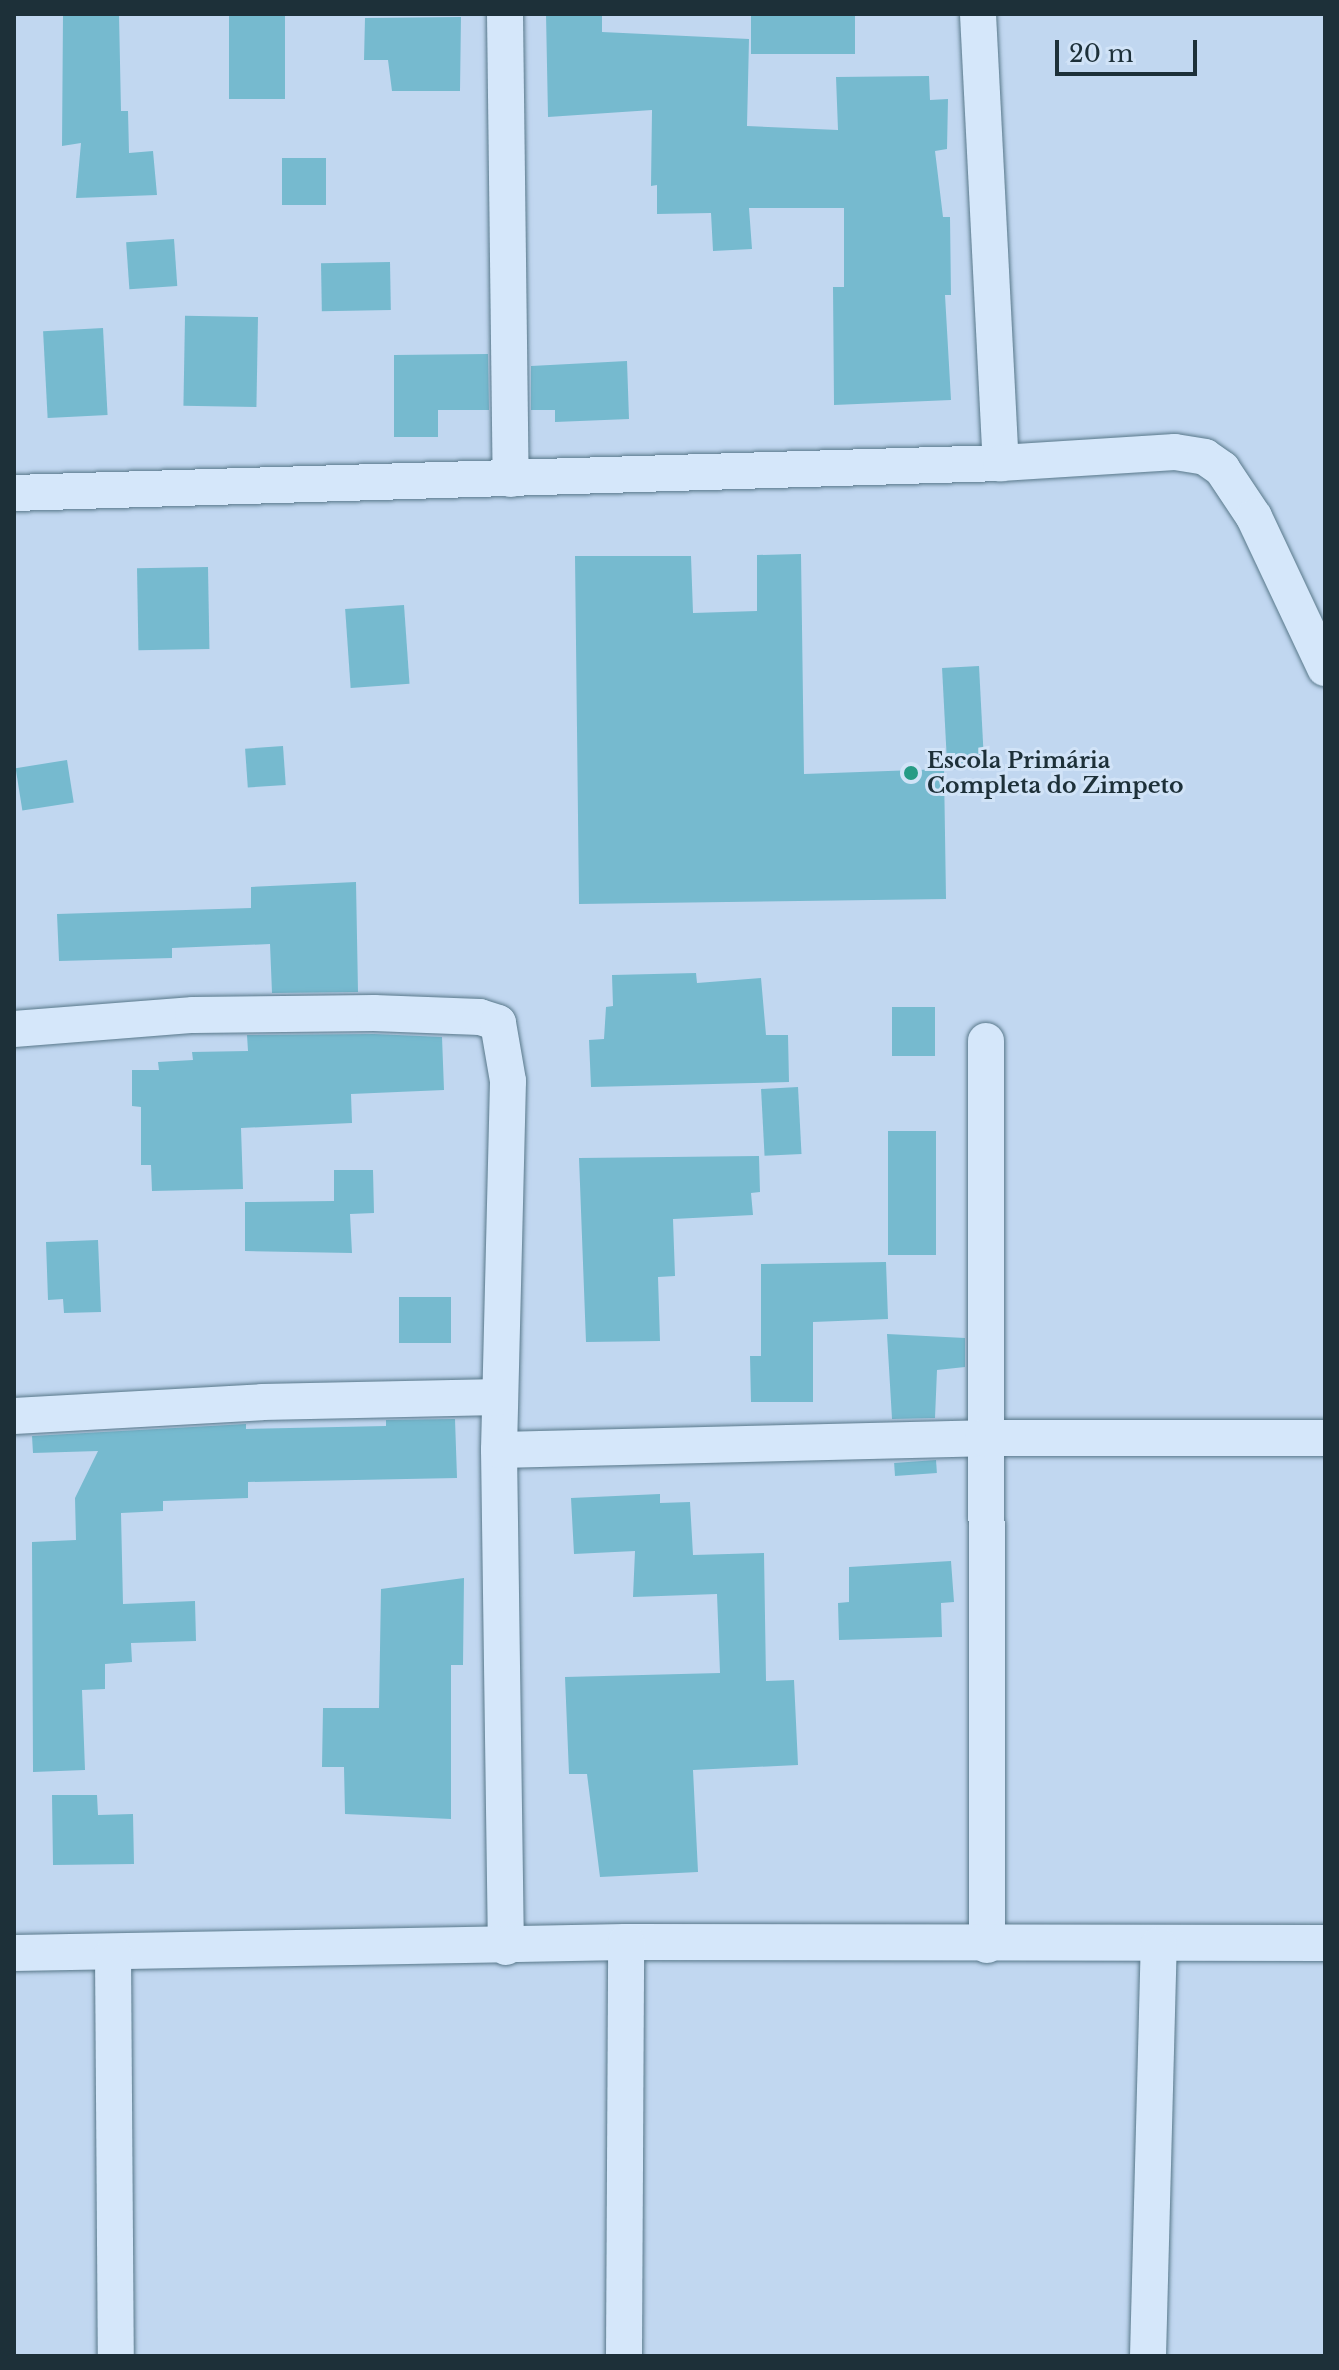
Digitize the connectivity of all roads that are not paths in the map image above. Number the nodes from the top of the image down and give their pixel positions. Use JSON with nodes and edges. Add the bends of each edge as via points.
{"nodes":[{"id":1,"x":505,"y":14,"type":"edge"},
{"id":2,"x":978,"y":14,"type":"edge"},
{"id":3,"x":1001,"y":463,"type":"junction"},
{"id":4,"x":511,"y":479,"type":"junction"},
{"id":5,"x":14,"y":493,"type":"edge"},
{"id":6,"x":1325,"y":668,"type":"edge"},
{"id":7,"x":14,"y":1029,"type":"edge"},
{"id":8,"x":986,"y":1041,"type":"dead end"},
{"id":9,"x":500,"y":1397,"type":"junction"},
{"id":10,"x":14,"y":1416,"type":"edge"},
{"id":11,"x":983,"y":1438,"type":"junction"},
{"id":12,"x":1325,"y":1438,"type":"edge"},
{"id":13,"x":499,"y":1450,"type":"junction"},
{"id":14,"x":626,"y":1942,"type":"junction"},
{"id":15,"x":1325,"y":1943,"type":"edge"},
{"id":16,"x":987,"y":1945,"type":"junction"},
{"id":17,"x":1159,"y":1945,"type":"junction"},
{"id":18,"x":506,"y":1947,"type":"junction"},
{"id":19,"x":14,"y":1953,"type":"edge"},
{"id":20,"x":113,"y":1954,"type":"junction"},
{"id":21,"x":116,"y":2356,"type":"edge"},
{"id":22,"x":624,"y":2356,"type":"edge"},
{"id":23,"x":1148,"y":2356,"type":"edge"}],
"edges":[{"from":1,"to":4,"type":"street"},
{"from":2,"to":3,"type":"street"},
{"from":3,"to":4,"type":"street"},
{"from":3,"to":6,"type":"street","via":[[1175,452],[1205,457],[1222,469],[1254,517]]},
{"from":4,"to":5,"type":"street"},
{"from":7,"to":9,"type":"street","via":[[193,1015],[374,1013],[480,1017],[498,1023],[508,1081]]},
{"from":8,"to":11,"type":"street"},
{"from":9,"to":10,"type":"street","via":[[262,1402]]},
{"from":9,"to":13,"type":"street"},
{"from":11,"to":12,"type":"street"},
{"from":11,"to":13,"type":"street"},
{"from":11,"to":16,"type":"street"},
{"from":13,"to":18,"type":"street"},
{"from":14,"to":16,"type":"street"},
{"from":14,"to":18,"type":"street"},
{"from":14,"to":22,"type":"street"},
{"from":15,"to":17,"type":"street"},
{"from":16,"to":17,"type":"street"},
{"from":17,"to":23,"type":"street"},
{"from":18,"to":20,"type":"street"},
{"from":19,"to":20,"type":"street"},
{"from":20,"to":21,"type":"street"}]}
